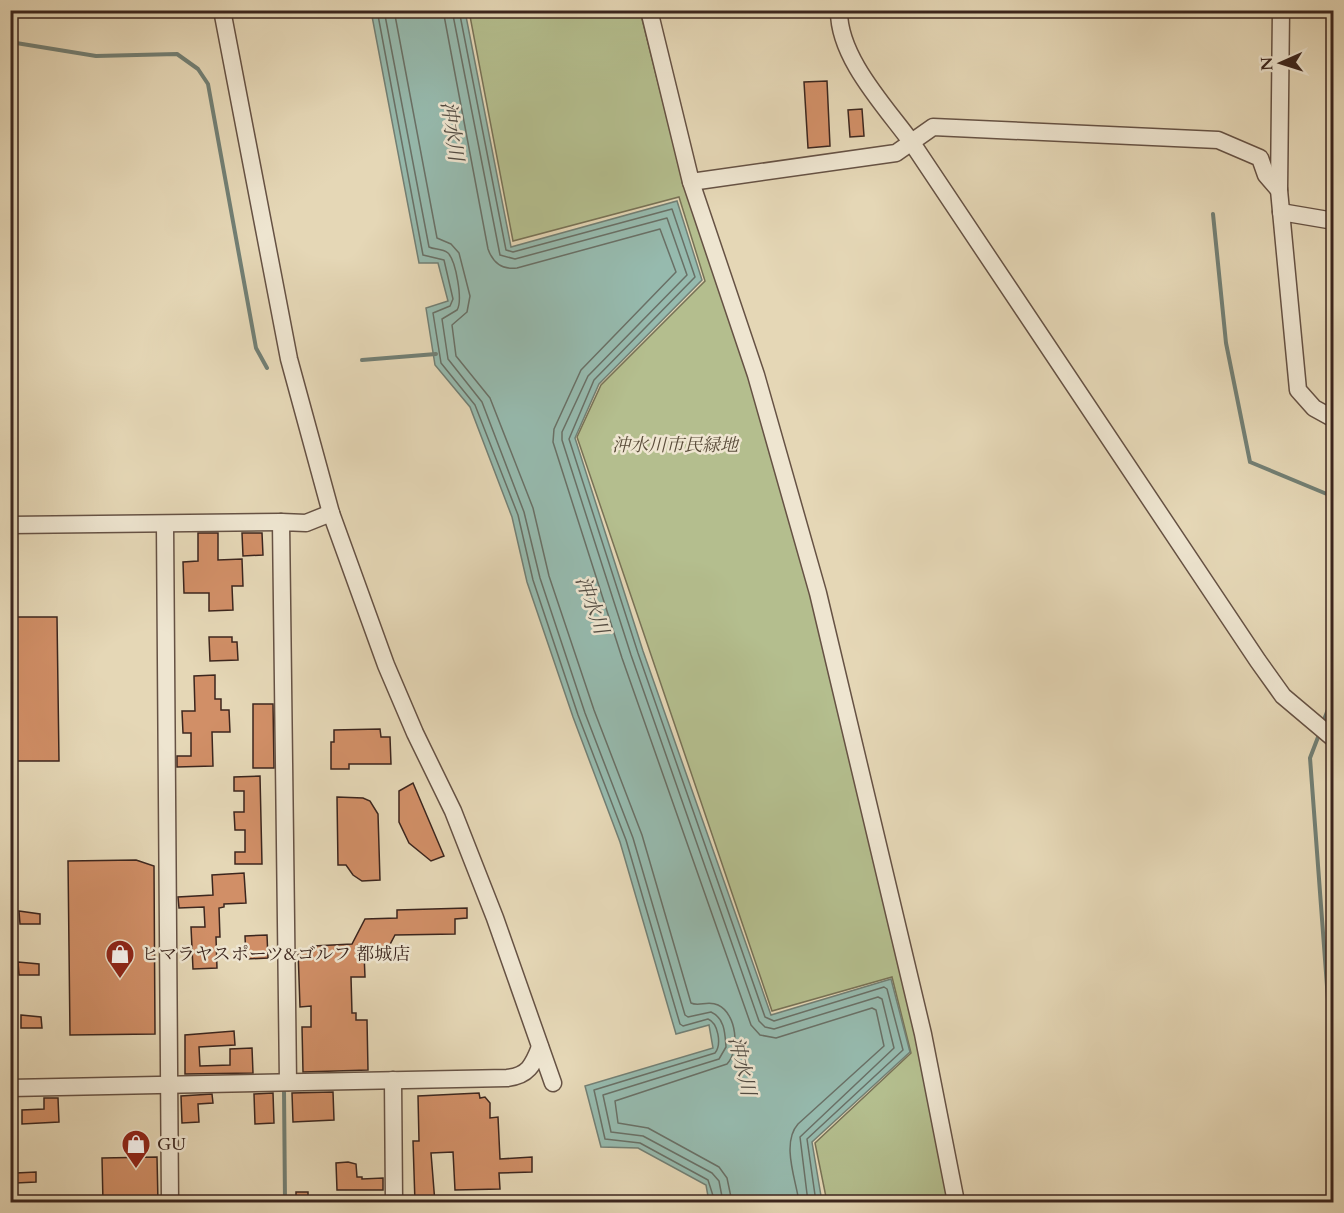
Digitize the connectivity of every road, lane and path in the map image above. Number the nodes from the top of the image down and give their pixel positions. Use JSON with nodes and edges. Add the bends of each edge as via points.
{"nodes":[{"id":1,"x":222,"y":10,"type":"edge"},
{"id":2,"x":649,"y":10,"type":"edge"},
{"id":3,"x":839,"y":10,"type":"edge"},
{"id":4,"x":1281,"y":10,"type":"edge"},
{"id":5,"x":912,"y":143,"type":"junction"},
{"id":6,"x":691,"y":182,"type":"junction"},
{"id":7,"x":1280,"y":190,"type":"junction"},
{"id":8,"x":1281,"y":212,"type":"junction"},
{"id":9,"x":1334,"y":220,"type":"edge"},
{"id":10,"x":1334,"y":419,"type":"edge"},
{"id":11,"x":331,"y":513,"type":"junction"},
{"id":12,"x":281,"y":522,"type":"junction"},
{"id":13,"x":165,"y":524,"type":"junction"},
{"id":14,"x":10,"y":525,"type":"edge"},
{"id":15,"x":1330,"y":737,"type":"edge"},
{"id":16,"x":540,"y":1047,"type":"junction"},
{"id":17,"x":393,"y":1080,"type":"junction"},
{"id":18,"x":288,"y":1082,"type":"junction"},
{"id":19,"x":553,"y":1083,"type":"dead end"},
{"id":20,"x":170,"y":1086,"type":"junction"},
{"id":21,"x":10,"y":1088,"type":"edge"},
{"id":22,"x":170,"y":1203,"type":"edge"},
{"id":23,"x":394,"y":1203,"type":"edge"},
{"id":24,"x":956,"y":1203,"type":"edge"}],
"edges":[{"from":1,"to":11,"type":"street","via":[[289,359]]},
{"from":2,"to":6,"type":"street"},
{"from":3,"to":5,"type":"street","via":[[844,46]]},
{"from":4,"to":7,"type":"street"},
{"from":5,"to":6,"type":"street","via":[[896,153]]},
{"from":5,"to":7,"type":"street","via":[[933,127],[1218,140],[1260,158],[1266,175]]},
{"from":5,"to":15,"type":"street","via":[[1258,661],[1283,696]]},
{"from":6,"to":24,"type":"street","via":[[756,375],[818,593],[923,1034]]},
{"from":7,"to":8,"type":"street"},
{"from":8,"to":9,"type":"street"},
{"from":8,"to":10,"type":"street","via":[[1298,390],[1314,408]]},
{"from":11,"to":12,"type":"street","via":[[306,523]]},
{"from":11,"to":16,"type":"street","via":[[386,665],[453,811],[495,918]]},
{"from":12,"to":13,"type":"street"},
{"from":12,"to":18,"type":"street"},
{"from":13,"to":14,"type":"street"},
{"from":13,"to":20,"type":"street"},
{"from":16,"to":17,"type":"street","via":[[533,1065],[520,1077]]},
{"from":16,"to":19,"type":"street"},
{"from":17,"to":18,"type":"street"},
{"from":17,"to":23,"type":"street"},
{"from":18,"to":20,"type":"street"},
{"from":20,"to":21,"type":"street"},
{"from":20,"to":22,"type":"street"}]}
